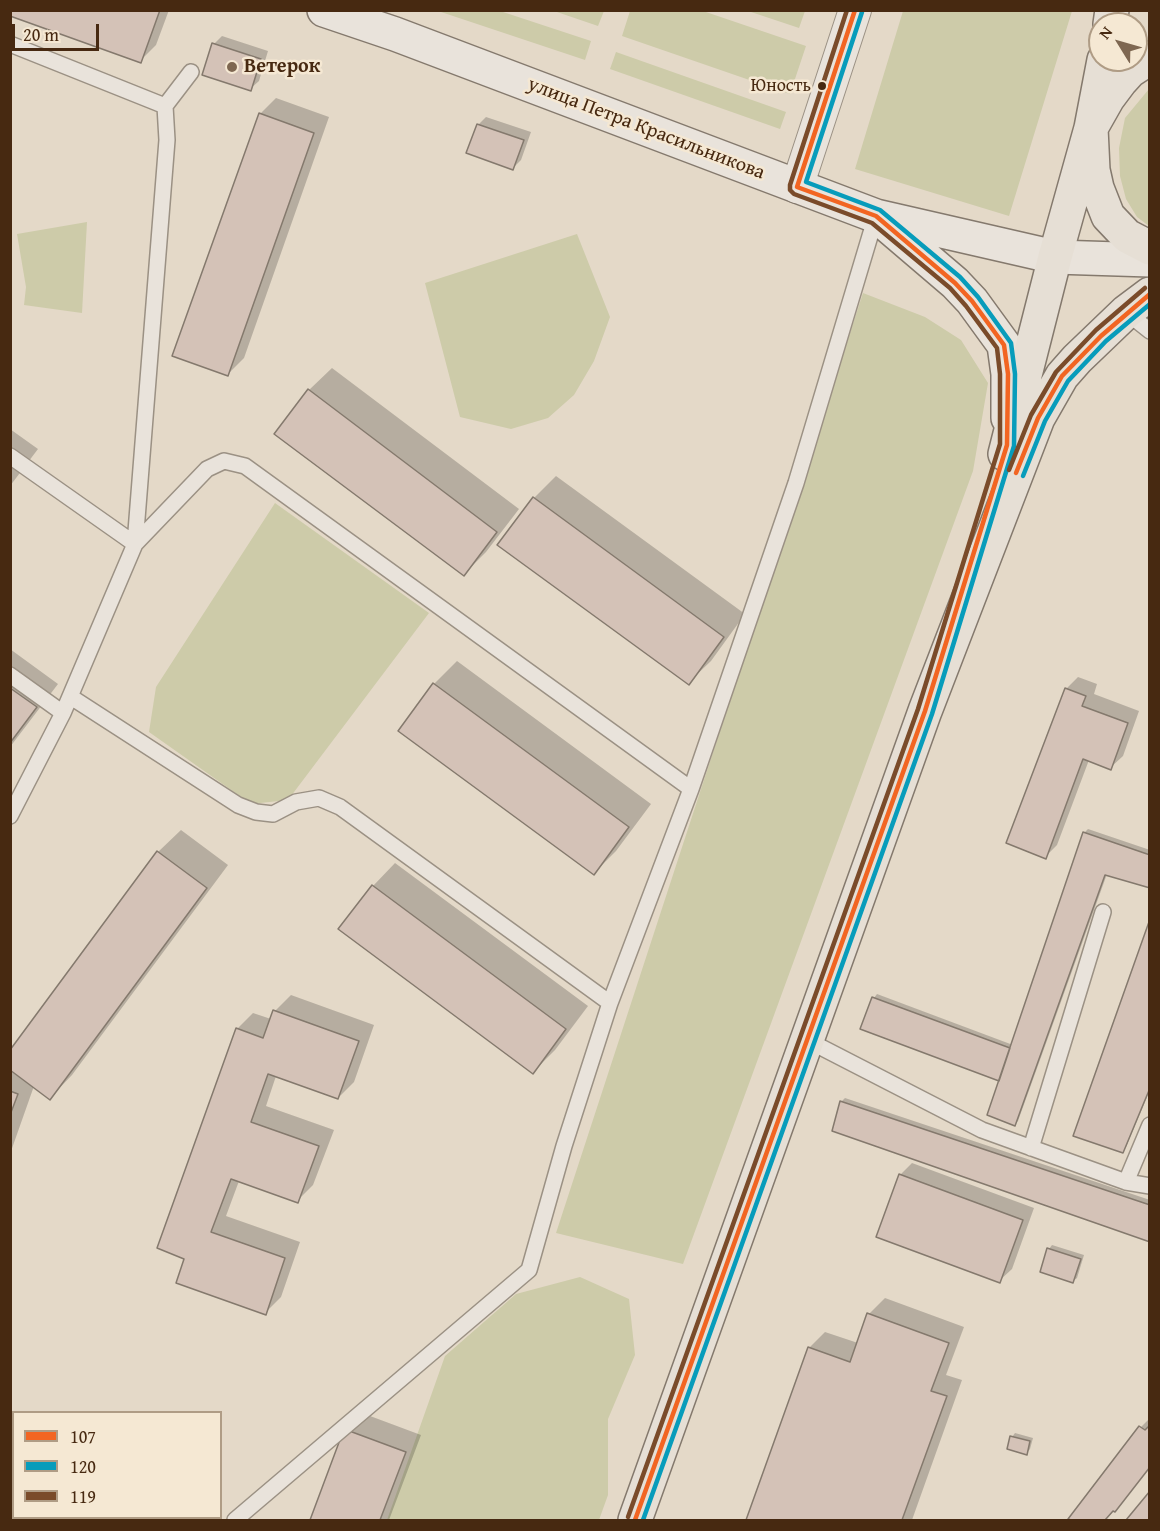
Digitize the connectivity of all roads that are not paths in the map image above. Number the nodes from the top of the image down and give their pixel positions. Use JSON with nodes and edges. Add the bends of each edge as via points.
{"nodes":[{"id":1,"x":324,"y":10,"type":"edge"},
{"id":2,"x":855,"y":10,"type":"edge"},
{"id":3,"x":10,"y":44,"type":"edge"},
{"id":4,"x":1149,"y":58,"type":"edge"},
{"id":5,"x":191,"y":72,"type":"dead end"},
{"id":6,"x":1102,"y":72,"type":"edge"},
{"id":7,"x":165,"y":106,"type":"junction"},
{"id":8,"x":1091,"y":128,"type":"junction"},
{"id":9,"x":797,"y":187,"type":"junction"},
{"id":10,"x":876,"y":216,"type":"junction"},
{"id":11,"x":1149,"y":248,"type":"edge"},
{"id":12,"x":1055,"y":257,"type":"junction"},
{"id":13,"x":1149,"y":260,"type":"edge"},
{"id":14,"x":1142,"y":313,"type":"edge"},
{"id":15,"x":1007,"y":445,"type":"junction"},
{"id":16,"x":10,"y":456,"type":"edge"},
{"id":17,"x":135,"y":544,"type":"junction"},
{"id":18,"x":10,"y":675,"type":"edge"},
{"id":19,"x":70,"y":697,"type":"junction"},
{"id":20,"x":925,"y":711,"type":"junction"},
{"id":21,"x":63,"y":713,"type":"junction"},
{"id":22,"x":691,"y":789,"type":"junction"},
{"id":23,"x":10,"y":816,"type":"edge"},
{"id":24,"x":1103,"y":912,"type":"dead end"},
{"id":25,"x":610,"y":1003,"type":"junction"},
{"id":26,"x":807,"y":1040,"type":"junction"},
{"id":27,"x":1149,"y":1125,"type":"edge"},
{"id":28,"x":1031,"y":1148,"type":"junction"},
{"id":29,"x":1126,"y":1182,"type":"junction"},
{"id":30,"x":1149,"y":1186,"type":"edge"},
{"id":31,"x":235,"y":1521,"type":"edge"},
{"id":32,"x":635,"y":1521,"type":"edge"}],
"edges":[{"from":1,"to":9,"type":"street","name":"улица Петра Красильникова"},
{"from":2,"to":9,"type":"street"},
{"from":3,"to":7,"type":"lane"},
{"from":4,"to":8,"type":"main road","via":[[1120,82]]},
{"from":5,"to":7,"type":"lane"},
{"from":6,"to":8,"type":"main road"},
{"from":7,"to":17,"type":"lane","via":[[167,140]]},
{"from":8,"to":11,"type":"main road","via":[[1093,170],[1108,216],[1127,236]]},
{"from":8,"to":12,"type":"main road"},
{"from":9,"to":10,"type":"street","name":"улица Петра Красильникова"},
{"from":10,"to":12,"type":"street","name":"улица Петра Красильникова"},
{"from":10,"to":15,"type":"street","via":[[955,283],[1004,345],[1008,374]]},
{"from":10,"to":22,"type":"lane","via":[[796,483]]},
{"from":12,"to":13,"type":"street","name":"улица Петра Красильникова"},
{"from":12,"to":15,"type":"main road"},
{"from":14,"to":20,"type":"main road","via":[[1077,360],[1062,376],[1038,418]]},
{"from":15,"to":20,"type":"main road"},
{"from":16,"to":17,"type":"lane"},
{"from":17,"to":19,"type":"lane"},
{"from":17,"to":22,"type":"lane","via":[[207,469],[224,461],[245,466]]},
{"from":18,"to":21,"type":"lane"},
{"from":19,"to":21,"type":"lane"},
{"from":19,"to":25,"type":"lane","via":[[238,805],[273,814],[296,802],[319,798],[340,807]]},
{"from":20,"to":26,"type":"main road"},
{"from":21,"to":23,"type":"lane"},
{"from":22,"to":25,"type":"lane"},
{"from":24,"to":28,"type":"lane"},
{"from":25,"to":31,"type":"lane","via":[[529,1270]]},
{"from":26,"to":28,"type":"lane","via":[[982,1130]]},
{"from":26,"to":32,"type":"main road"},
{"from":27,"to":29,"type":"lane"},
{"from":28,"to":29,"type":"lane"},
{"from":29,"to":30,"type":"lane"}]}
